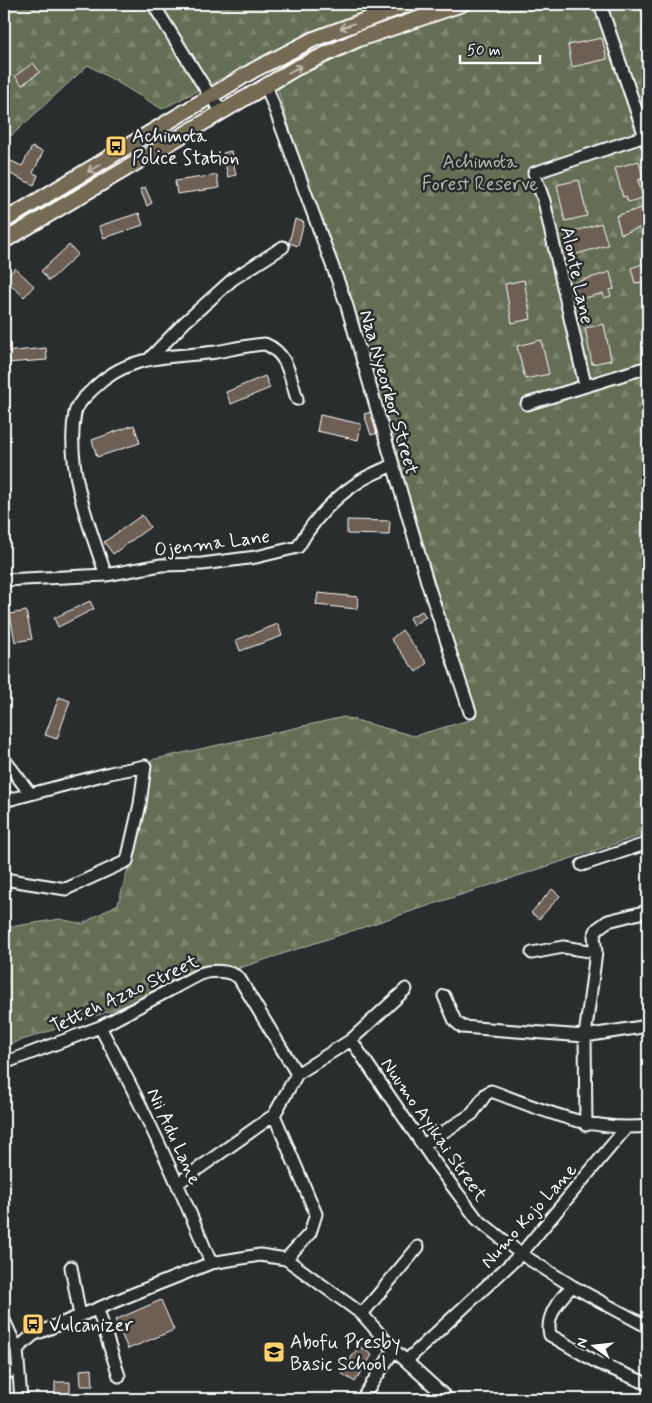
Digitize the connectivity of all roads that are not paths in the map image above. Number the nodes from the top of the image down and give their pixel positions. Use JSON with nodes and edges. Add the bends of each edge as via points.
{"nodes":[{"id":1,"x":153,"y":4,"type":"edge"},
{"id":2,"x":409,"y":4,"type":"edge"},
{"id":3,"x":462,"y":4,"type":"edge"},
{"id":4,"x":600,"y":4,"type":"edge"},
{"id":5,"x":266,"y":85,"type":"junction"},
{"id":6,"x":210,"y":96,"type":"junction"},
{"id":7,"x":223,"y":112,"type":"junction"},
{"id":8,"x":647,"y":141,"type":"edge"},
{"id":9,"x":4,"y":221,"type":"edge"},
{"id":10,"x":21,"y":231,"type":"junction"},
{"id":11,"x":4,"y":241,"type":"edge"},
{"id":12,"x":283,"y":247,"type":"dead end"},
{"id":13,"x":4,"y":250,"type":"edge"},
{"id":14,"x":151,"y":357,"type":"junction"},
{"id":15,"x":648,"y":367,"type":"edge"},
{"id":16,"x":585,"y":385,"type":"junction"},
{"id":17,"x":297,"y":399,"type":"dead end"},
{"id":18,"x":527,"y":404,"type":"dead end"},
{"id":19,"x":392,"y":465,"type":"junction"},
{"id":20,"x":106,"y":576,"type":"junction"},
{"id":21,"x":4,"y":580,"type":"edge"},
{"id":22,"x":470,"y":712,"type":"dead end"},
{"id":23,"x":4,"y":759,"type":"edge"},
{"id":24,"x":29,"y":792,"type":"junction"},
{"id":25,"x":4,"y":801,"type":"edge"},
{"id":26,"x":648,"y":843,"type":"edge"},
{"id":27,"x":582,"y":865,"type":"dead end"},
{"id":28,"x":4,"y":879,"type":"edge"},
{"id":29,"x":648,"y":911,"type":"edge"},
{"id":30,"x":596,"y":952,"type":"junction"},
{"id":31,"x":532,"y":953,"type":"dead end"},
{"id":32,"x":406,"y":989,"type":"dead end"},
{"id":33,"x":444,"y":996,"type":"dead end"},
{"id":34,"x":648,"y":1026,"type":"edge"},
{"id":35,"x":100,"y":1027,"type":"junction"},
{"id":36,"x":585,"y":1036,"type":"junction"},
{"id":37,"x":352,"y":1040,"type":"junction"},
{"id":38,"x":4,"y":1064,"type":"edge"},
{"id":39,"x":297,"y":1074,"type":"junction"},
{"id":40,"x":274,"y":1114,"type":"junction"},
{"id":41,"x":586,"y":1124,"type":"junction"},
{"id":42,"x":648,"y":1126,"type":"edge"},
{"id":43,"x":626,"y":1128,"type":"junction"},
{"id":44,"x":422,"y":1145,"type":"junction"},
{"id":45,"x":178,"y":1183,"type":"junction"},
{"id":46,"x":418,"y":1247,"type":"dead end"},
{"id":47,"x":522,"y":1254,"type":"junction"},
{"id":48,"x":286,"y":1259,"type":"junction"},
{"id":49,"x":211,"y":1263,"type":"junction"},
{"id":50,"x":71,"y":1267,"type":"dead end"},
{"id":51,"x":572,"y":1286,"type":"junction"},
{"id":52,"x":98,"y":1310,"type":"junction"},
{"id":53,"x":362,"y":1314,"type":"junction"},
{"id":54,"x":80,"y":1316,"type":"junction"},
{"id":55,"x":4,"y":1320,"type":"edge"},
{"id":56,"x":648,"y":1327,"type":"edge"},
{"id":57,"x":17,"y":1349,"type":"junction"},
{"id":58,"x":394,"y":1350,"type":"junction"},
{"id":59,"x":406,"y":1361,"type":"junction"},
{"id":60,"x":119,"y":1376,"type":"dead end"},
{"id":61,"x":648,"y":1384,"type":"edge"},
{"id":62,"x":21,"y":1399,"type":"edge"},
{"id":63,"x":362,"y":1399,"type":"edge"},
{"id":64,"x":448,"y":1399,"type":"edge"}],
"edges":[{"from":1,"to":6,"type":"street"},
{"from":2,"to":6,"type":"main road","one_way":true,"via":[[314,39]]},
{"from":5,"to":3,"type":"main road","one_way":true,"via":[[359,39]]},
{"from":4,"to":8,"type":"street"},
{"from":5,"to":7,"type":"main road"},
{"from":5,"to":19,"type":"street","name":"Naa Nyeorkor Street","via":[[346,303]]},
{"from":6,"to":7,"type":"street"},
{"from":6,"to":9,"type":"main road","one_way":true},
{"from":7,"to":10,"type":"main road"},
{"from":8,"to":16,"type":"street","name":"Alonte Lane","via":[[534,173],[544,201]]},
{"from":10,"to":11,"type":"main road"},
{"from":10,"to":13,"type":"main road"},
{"from":12,"to":14,"type":"street","via":[[233,279]]},
{"from":14,"to":17,"type":"street","via":[[182,356],[265,344],[283,356]]},
{"from":14,"to":20,"type":"street","via":[[120,367],[89,393],[75,412],[77,480]]},
{"from":15,"to":16,"type":"street"},
{"from":16,"to":18,"type":"street"},
{"from":19,"to":20,"type":"street","name":"Ojenma Lane","via":[[357,483],[325,511],[298,547],[256,557],[161,565]]},
{"from":19,"to":22,"type":"street","name":"Naa Nyeorkor Street"},
{"from":20,"to":21,"type":"street","name":"Ojenma Lane"},
{"from":23,"to":24,"type":"street"},
{"from":24,"to":25,"type":"street"},
{"from":24,"to":28,"type":"street","via":[[145,766],[127,862],[66,889]]},
{"from":26,"to":27,"type":"street"},
{"from":29,"to":30,"type":"street","via":[[602,925],[594,936]]},
{"from":30,"to":31,"type":"street","via":[[563,947]]},
{"from":30,"to":36,"type":"street"},
{"from":32,"to":37,"type":"street"},
{"from":33,"to":36,"type":"street","via":[[455,1021],[462,1027]]},
{"from":34,"to":36,"type":"street"},
{"from":35,"to":38,"type":"street","name":"Tetteh Azao Street"},
{"from":35,"to":39,"type":"street","name":"Tetteh Azao Street","via":[[200,974],[233,974],[239,978]]},
{"from":35,"to":45,"type":"street","name":"Nii Adu Lane","via":[[141,1102]]},
{"from":36,"to":41,"type":"street"},
{"from":37,"to":39,"type":"street"},
{"from":37,"to":44,"type":"street","name":"Nuumo Ayikai Street"},
{"from":39,"to":40,"type":"street"},
{"from":40,"to":45,"type":"street"},
{"from":40,"to":48,"type":"street","via":[[316,1214],[310,1233]]},
{"from":41,"to":43,"type":"street"},
{"from":41,"to":44,"type":"street","via":[[492,1091],[486,1094],[472,1114]]},
{"from":42,"to":43,"type":"street"},
{"from":43,"to":47,"type":"street","name":"Numo Kojo Lane"},
{"from":44,"to":47,"type":"street","name":"Nuumo Ayikai Street","via":[[477,1219]]},
{"from":45,"to":49,"type":"street","name":"Nii Adu Lane"},
{"from":46,"to":53,"type":"street"},
{"from":47,"to":51,"type":"street","name":"Nuumo Ayikai Street"},
{"from":47,"to":59,"type":"street","name":"Numo Kojo Lane"},
{"from":48,"to":49,"type":"street","via":[[260,1255]]},
{"from":48,"to":53,"type":"street"},
{"from":49,"to":52,"type":"street"},
{"from":50,"to":54,"type":"street"},
{"from":51,"to":56,"type":"street","name":"Nuumo Ayikai Street"},
{"from":51,"to":61,"type":"street","via":[[558,1301],[548,1329],[550,1335],[598,1363]]},
{"from":52,"to":54,"type":"street"},
{"from":52,"to":60,"type":"street"},
{"from":53,"to":58,"type":"street"},
{"from":54,"to":57,"type":"street","via":[[33,1335]]},
{"from":55,"to":57,"type":"street"},
{"from":57,"to":62,"type":"street"},
{"from":58,"to":59,"type":"street"},
{"from":58,"to":63,"type":"street"},
{"from":59,"to":64,"type":"street"}]}
